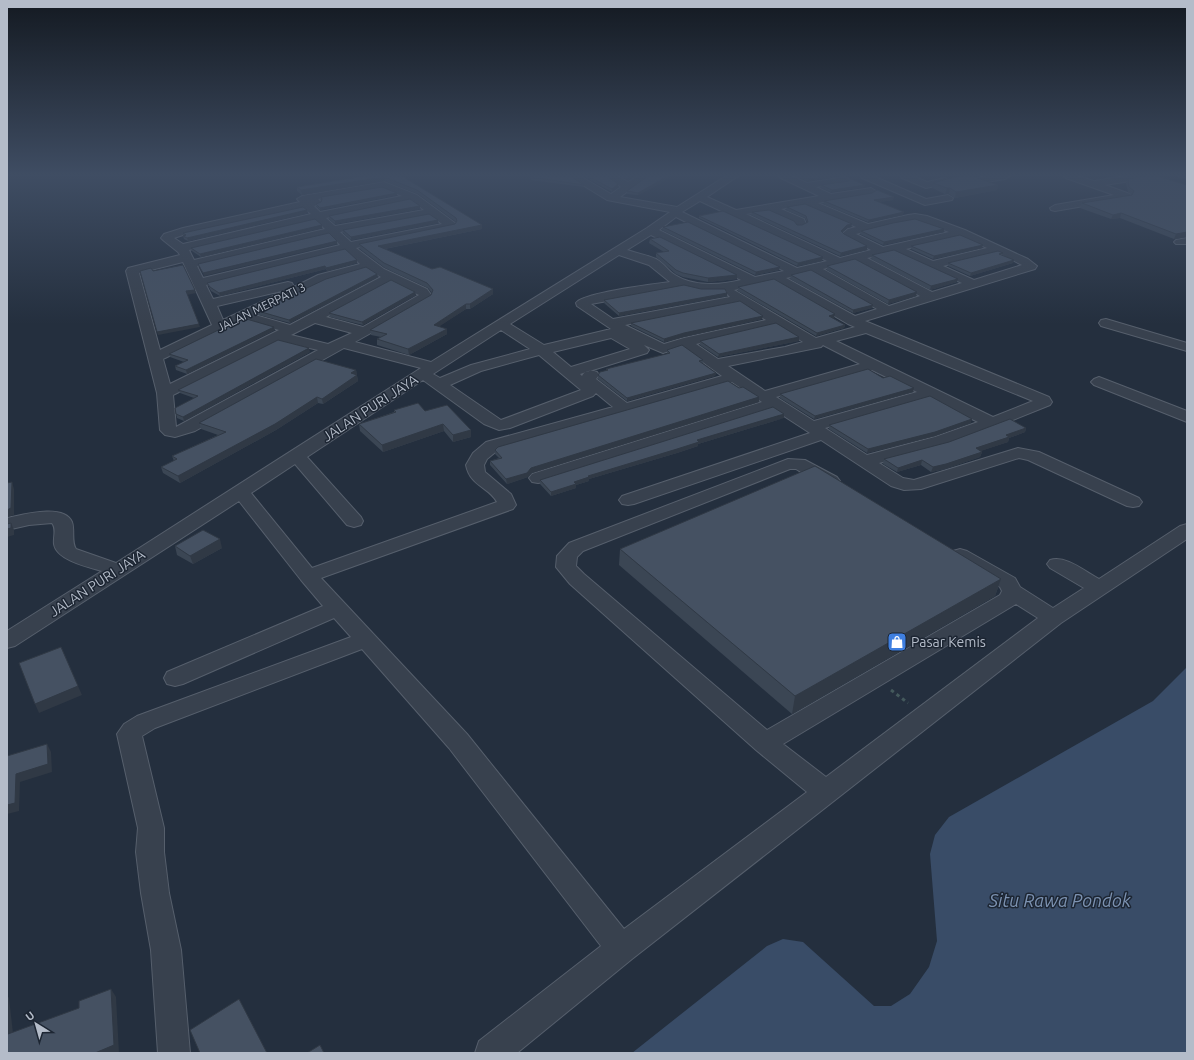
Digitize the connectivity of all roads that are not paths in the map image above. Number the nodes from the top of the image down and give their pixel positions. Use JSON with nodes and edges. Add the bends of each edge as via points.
{"nodes":[{"id":1,"x":208,"y":225,"type":"edge"},
{"id":2,"x":287,"y":225,"type":"edge"},
{"id":3,"x":328,"y":225,"type":"edge"},
{"id":4,"x":357,"y":225,"type":"edge"},
{"id":5,"x":450,"y":225,"type":"edge"},
{"id":6,"x":656,"y":225,"type":"edge"},
{"id":7,"x":704,"y":225,"type":"edge"},
{"id":8,"x":761,"y":225,"type":"edge"},
{"id":9,"x":793,"y":225,"type":"edge"},
{"id":10,"x":862,"y":225,"type":"edge"},
{"id":11,"x":879,"y":225,"type":"edge"},
{"id":12,"x":944,"y":225,"type":"edge"},
{"id":13,"x":868,"y":228,"type":"junction"},
{"id":14,"x":333,"y":230,"type":"junction"},
{"id":15,"x":651,"y":230,"type":"junction"},
{"id":16,"x":773,"y":231,"type":"junction"},
{"id":17,"x":961,"y":232,"type":"junction"},
{"id":18,"x":349,"y":246,"type":"junction"},
{"id":19,"x":895,"y":248,"type":"junction"},
{"id":20,"x":996,"y":248,"type":"junction"},
{"id":21,"x":881,"y":251,"type":"junction"},
{"id":22,"x":617,"y":252,"type":"junction"},
{"id":23,"x":186,"y":256,"type":"junction"},
{"id":24,"x":856,"y":257,"type":"junction"},
{"id":25,"x":839,"y":262,"type":"junction"},
{"id":26,"x":369,"y":265,"type":"junction"},
{"id":27,"x":932,"y":265,"type":"junction"},
{"id":28,"x":813,"y":268,"type":"junction"},
{"id":29,"x":796,"y":272,"type":"junction"},
{"id":30,"x":391,"y":277,"type":"junction"},
{"id":31,"x":776,"y":277,"type":"junction"},
{"id":32,"x":322,"y":278,"type":"junction"},
{"id":33,"x":754,"y":282,"type":"junction"},
{"id":34,"x":199,"y":283,"type":"junction"},
{"id":35,"x":684,"y":283,"type":"junction"},
{"id":36,"x":973,"y":284,"type":"junction"},
{"id":37,"x":724,"y":288,"type":"junction"},
{"id":38,"x":931,"y":297,"type":"junction"},
{"id":39,"x":742,"y":299,"type":"junction"},
{"id":40,"x":209,"y":304,"type":"junction"},
{"id":41,"x":887,"y":310,"type":"junction"},
{"id":42,"x":243,"y":316,"type":"junction"},
{"id":43,"x":314,"y":318,"type":"junction"},
{"id":44,"x":778,"y":321,"type":"junction"},
{"id":45,"x":1106,"y":323,"type":"dead end"},
{"id":46,"x":611,"y":324,"type":"junction"},
{"id":47,"x":502,"y":325,"type":"junction"},
{"id":48,"x":860,"y":325,"type":"junction"},
{"id":49,"x":220,"y":326,"type":"junction"},
{"id":50,"x":291,"y":329,"type":"junction"},
{"id":51,"x":365,"y":332,"type":"junction"},
{"id":52,"x":278,"y":336,"type":"junction"},
{"id":53,"x":684,"y":342,"type":"junction"},
{"id":54,"x":821,"y":342,"type":"junction"},
{"id":55,"x":336,"y":346,"type":"junction"},
{"id":56,"x":1187,"y":347,"type":"edge"},
{"id":57,"x":664,"y":349,"type":"junction"},
{"id":58,"x":542,"y":350,"type":"junction"},
{"id":59,"x":156,"y":357,"type":"junction"},
{"id":60,"x":717,"y":364,"type":"junction"},
{"id":61,"x":873,"y":365,"type":"junction"},
{"id":62,"x":425,"y":368,"type":"junction"},
{"id":63,"x":570,"y":372,"type":"junction"},
{"id":64,"x":734,"y":377,"type":"junction"},
{"id":65,"x":1099,"y":382,"type":"dead end"},
{"id":66,"x":439,"y":385,"type":"junction"},
{"id":67,"x":165,"y":393,"type":"junction"},
{"id":68,"x":930,"y":393,"type":"junction"},
{"id":69,"x":769,"y":400,"type":"junction"},
{"id":70,"x":624,"y":408,"type":"junction"},
{"id":71,"x":1187,"y":417,"type":"edge"},
{"id":72,"x":992,"y":423,"type":"junction"},
{"id":73,"x":818,"y":431,"type":"junction"},
{"id":74,"x":296,"y":455,"type":"junction"},
{"id":75,"x":865,"y":461,"type":"junction"},
{"id":76,"x":538,"y":478,"type":"dead end"},
{"id":77,"x":849,"y":491,"type":"edge"},
{"id":78,"x":241,"y":492,"type":"junction"},
{"id":79,"x":628,"y":500,"type":"dead end"},
{"id":80,"x":1133,"y":502,"type":"dead end"},
{"id":81,"x":354,"y":521,"type":"dead end"},
{"id":82,"x":7,"y":524,"type":"edge"},
{"id":83,"x":1187,"y":530,"type":"edge"},
{"id":84,"x":945,"y":546,"type":"edge"},
{"id":85,"x":1057,"y":564,"type":"dead end"},
{"id":86,"x":117,"y":570,"type":"junction"},
{"id":87,"x":308,"y":576,"type":"junction"},
{"id":88,"x":1098,"y":587,"type":"junction"},
{"id":89,"x":1012,"y":591,"type":"junction"},
{"id":90,"x":337,"y":608,"type":"junction"},
{"id":91,"x":1053,"y":618,"type":"junction"},
{"id":92,"x":366,"y":640,"type":"junction"},
{"id":93,"x":7,"y":641,"type":"edge"},
{"id":94,"x":175,"y":678,"type":"dead end"},
{"id":95,"x":765,"y":743,"type":"junction"},
{"id":96,"x":826,"y":792,"type":"junction"},
{"id":97,"x":621,"y":949,"type":"junction"},
{"id":98,"x":174,"y":1053,"type":"edge"},
{"id":99,"x":491,"y":1053,"type":"edge"}],
"edges":[{"from":1,"to":23,"type":"street","via":[[168,236],[167,238]]},
{"from":2,"to":23,"type":"street"},
{"from":3,"to":14,"type":"street"},
{"from":4,"to":14,"type":"street"},
{"from":5,"to":18,"type":"street"},
{"from":6,"to":15,"type":"street","name":"JALAN PURI JAYA"},
{"from":7,"to":29,"type":"street"},
{"from":8,"to":16,"type":"street"},
{"from":9,"to":16,"type":"street"},
{"from":10,"to":13,"type":"street"},
{"from":11,"to":13,"type":"street"},
{"from":12,"to":17,"type":"street"},
{"from":13,"to":21,"type":"street","via":[[848,234]]},
{"from":14,"to":18,"type":"street"},
{"from":14,"to":23,"type":"street"},
{"from":15,"to":22,"type":"street","name":"JALAN PURI JAYA"},
{"from":15,"to":33,"type":"street"},
{"from":16,"to":25,"type":"street"},
{"from":17,"to":19,"type":"street"},
{"from":17,"to":20,"type":"street"},
{"from":18,"to":26,"type":"street"},
{"from":18,"to":34,"type":"street"},
{"from":19,"to":21,"type":"street"},
{"from":19,"to":27,"type":"street"},
{"from":20,"to":27,"type":"street"},
{"from":20,"to":36,"type":"street","via":[[1030,266]]},
{"from":21,"to":24,"type":"street"},
{"from":22,"to":35,"type":"street","via":[[653,262],[671,278]]},
{"from":22,"to":47,"type":"street","name":"JALAN PURI JAYA"},
{"from":23,"to":34,"type":"street"},
{"from":23,"to":59,"type":"street","via":[[132,271]]},
{"from":24,"to":25,"type":"street"},
{"from":24,"to":38,"type":"street"},
{"from":25,"to":28,"type":"street"},
{"from":26,"to":30,"type":"street"},
{"from":26,"to":32,"type":"street","name":"JALAN MERPATI 3"},
{"from":27,"to":36,"type":"street"},
{"from":28,"to":29,"type":"street"},
{"from":28,"to":41,"type":"street"},
{"from":29,"to":31,"type":"street"},
{"from":30,"to":43,"type":"street"},
{"from":30,"to":51,"type":"street","via":[[423,292],[426,296]]},
{"from":31,"to":33,"type":"street"},
{"from":31,"to":48,"type":"street"},
{"from":32,"to":40,"type":"street"},
{"from":32,"to":42,"type":"street","name":"JALAN MERPATI 3"},
{"from":33,"to":37,"type":"street"},
{"from":34,"to":40,"type":"street"},
{"from":35,"to":37,"type":"street"},
{"from":35,"to":46,"type":"street","via":[[582,302]]},
{"from":36,"to":38,"type":"street"},
{"from":37,"to":39,"type":"street"},
{"from":38,"to":41,"type":"street"},
{"from":39,"to":44,"type":"street"},
{"from":39,"to":46,"type":"street"},
{"from":40,"to":49,"type":"street"},
{"from":41,"to":48,"type":"street"},
{"from":42,"to":49,"type":"street","name":"JALAN MERPATI 3"},
{"from":42,"to":50,"type":"street"},
{"from":43,"to":50,"type":"street"},
{"from":43,"to":51,"type":"street"},
{"from":44,"to":53,"type":"street"},
{"from":44,"to":54,"type":"street"},
{"from":45,"to":56,"type":"street"},
{"from":46,"to":57,"type":"street"},
{"from":47,"to":58,"type":"street"},
{"from":47,"to":62,"type":"street","name":"JALAN PURI JAYA"},
{"from":48,"to":54,"type":"street"},
{"from":48,"to":72,"type":"street","via":[[1044,400]]},
{"from":49,"to":59,"type":"street","name":"JALAN MERPATI 3"},
{"from":50,"to":52,"type":"street"},
{"from":51,"to":55,"type":"street"},
{"from":52,"to":55,"type":"street"},
{"from":52,"to":67,"type":"street"},
{"from":53,"to":57,"type":"street"},
{"from":53,"to":60,"type":"street"},
{"from":54,"to":60,"type":"street"},
{"from":54,"to":61,"type":"street"},
{"from":55,"to":62,"type":"street","via":[[393,357]]},
{"from":55,"to":67,"type":"street","via":[[182,432],[174,433],[168,430]]},
{"from":57,"to":70,"type":"street","via":[[664,354],[589,376],[588,380]]},
{"from":58,"to":63,"type":"street"},
{"from":58,"to":63,"type":"street","via":[[613,333],[642,350]]},
{"from":58,"to":66,"type":"street","via":[[471,369]]},
{"from":59,"to":67,"type":"street"},
{"from":60,"to":64,"type":"street"},
{"from":61,"to":68,"type":"street"},
{"from":61,"to":69,"type":"street"},
{"from":62,"to":66,"type":"street"},
{"from":62,"to":74,"type":"street","name":"JALAN PURI JAYA"},
{"from":63,"to":66,"type":"street","via":[[589,388],[588,393],[504,425],[494,423]]},
{"from":64,"to":69,"type":"street"},
{"from":64,"to":70,"type":"street"},
{"from":65,"to":71,"type":"street"},
{"from":68,"to":72,"type":"street"},
{"from":68,"to":73,"type":"street"},
{"from":69,"to":73,"type":"street"},
{"from":69,"to":76,"type":"street"},
{"from":70,"to":87,"type":"street","via":[[513,439],[492,446],[482,453],[476,460],[476,470],[507,502],[502,508]]},
{"from":72,"to":75,"type":"street","via":[[941,441]]},
{"from":73,"to":75,"type":"street"},
{"from":73,"to":79,"type":"street"},
{"from":74,"to":78,"type":"street","name":"JALAN PURI JAYA"},
{"from":74,"to":81,"type":"street"},
{"from":75,"to":80,"type":"street","via":[[897,482],[915,485],[1018,453],[1032,456]]},
{"from":77,"to":95,"type":"street","via":[[799,464],[788,464],[591,540],[576,547],[567,556],[566,567],[577,579]]},
{"from":78,"to":86,"type":"street","name":"JALAN PURI JAYA"},
{"from":78,"to":87,"type":"street"},
{"from":82,"to":86,"type":"street","via":[[55,517],[62,521],[64,546],[69,554]]},
{"from":83,"to":88,"type":"street"},
{"from":84,"to":89,"type":"street","via":[[1008,583]]},
{"from":85,"to":88,"type":"street"},
{"from":86,"to":93,"type":"street","name":"JALAN PURI JAYA"},
{"from":87,"to":90,"type":"street"},
{"from":88,"to":91,"type":"street"},
{"from":89,"to":91,"type":"street"},
{"from":89,"to":95,"type":"street","via":[[1009,598]]},
{"from":90,"to":92,"type":"street"},
{"from":90,"to":94,"type":"street"},
{"from":91,"to":96,"type":"street"},
{"from":92,"to":97,"type":"street","via":[[458,741]]},
{"from":92,"to":98,"type":"street","via":[[146,722],[129,734],[151,828],[150,852],[166,950]]},
{"from":95,"to":96,"type":"street"},
{"from":96,"to":97,"type":"street"},
{"from":97,"to":99,"type":"street"}]}
